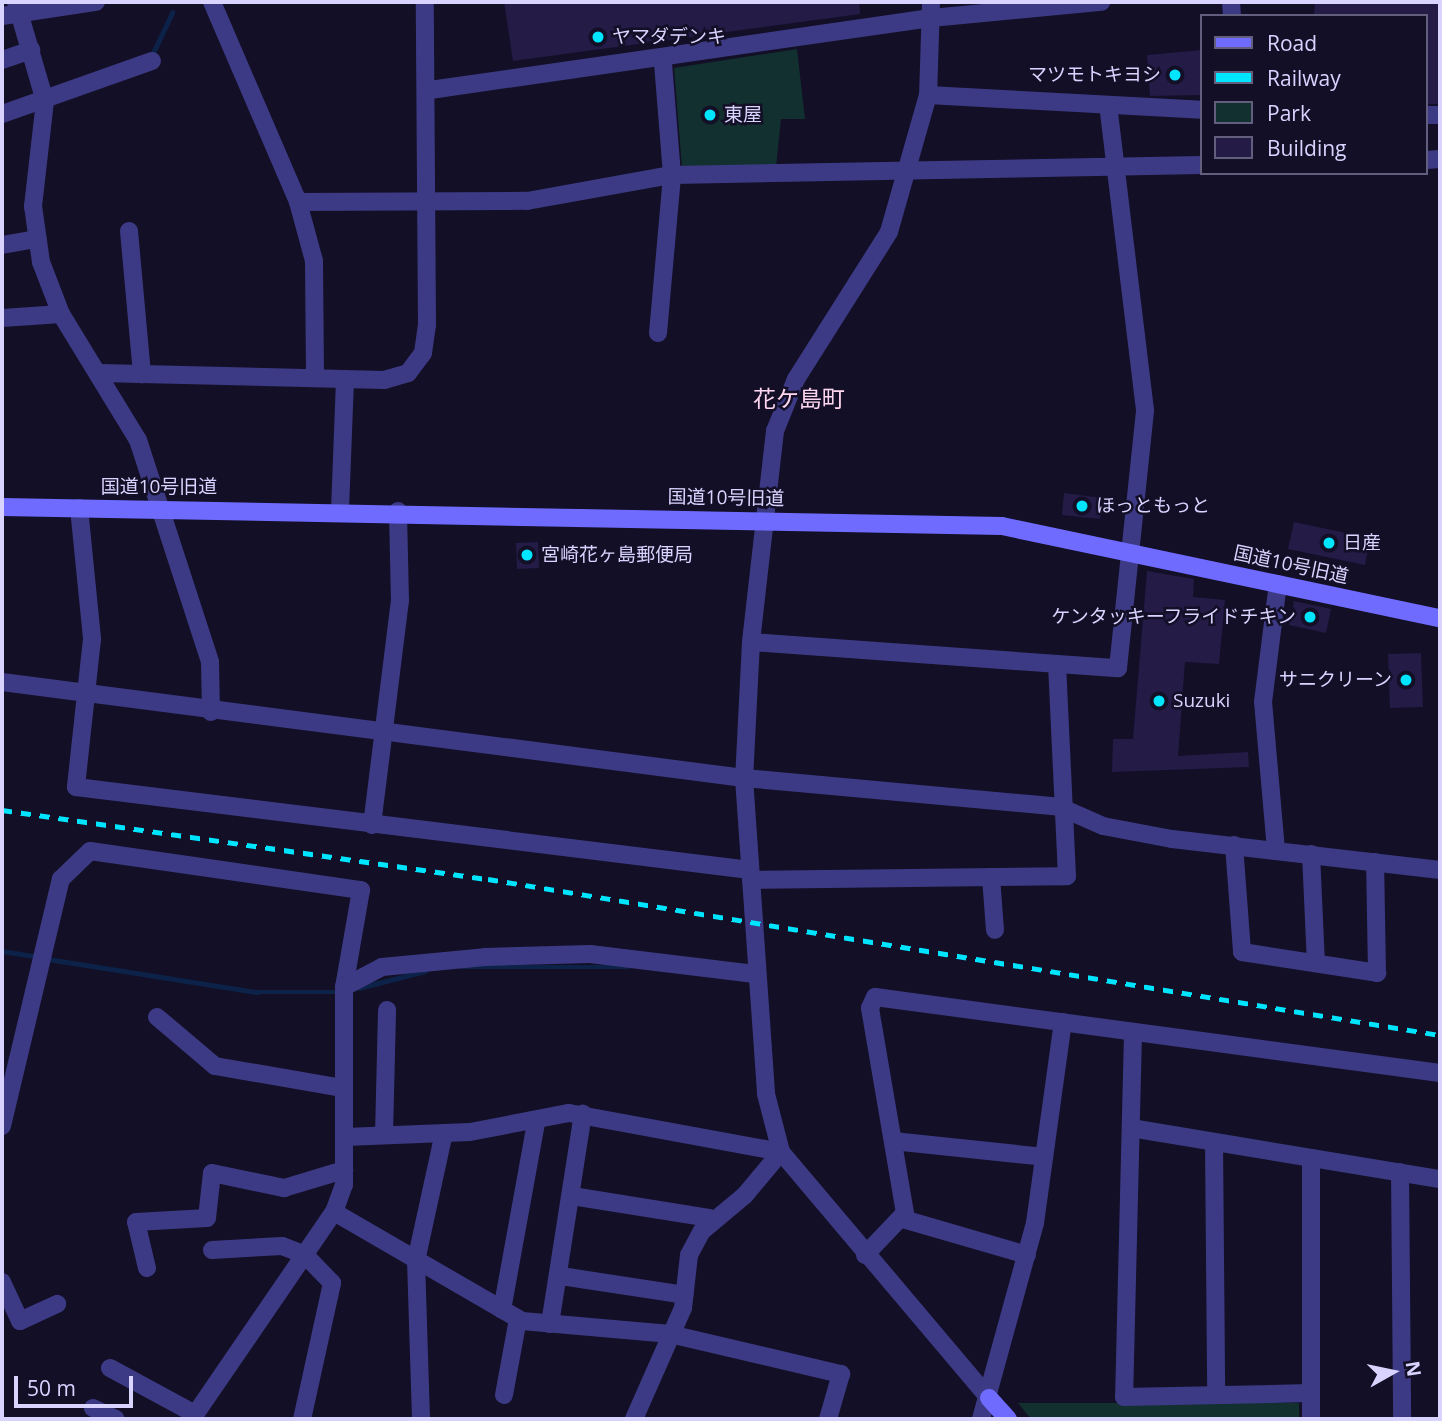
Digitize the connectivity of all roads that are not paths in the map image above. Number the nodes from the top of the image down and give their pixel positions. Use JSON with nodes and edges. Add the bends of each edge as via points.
{"nodes":[{"id":1,"x":96,"y":2,"type":"edge"},
{"id":2,"x":212,"y":2,"type":"edge"},
{"id":3,"x":425,"y":2,"type":"edge"},
{"id":4,"x":1101,"y":2,"type":"edge"},
{"id":5,"x":19,"y":7,"type":"edge"},
{"id":6,"x":931,"y":10,"type":"edge"},
{"id":7,"x":2,"y":16,"type":"edge"},
{"id":8,"x":31,"y":50,"type":"junction"},
{"id":9,"x":2,"y":60,"type":"edge"},
{"id":10,"x":152,"y":61,"type":"dead end"},
{"id":11,"x":663,"y":61,"type":"junction"},
{"id":12,"x":430,"y":90,"type":"junction"},
{"id":13,"x":43,"y":95,"type":"junction"},
{"id":14,"x":929,"y":95,"type":"junction"},
{"id":15,"x":1108,"y":105,"type":"junction"},
{"id":16,"x":1200,"y":110,"type":"edge"},
{"id":17,"x":2,"y":114,"type":"edge"},
{"id":18,"x":1200,"y":165,"type":"edge"},
{"id":19,"x":1117,"y":167,"type":"junction"},
{"id":20,"x":672,"y":174,"type":"junction"},
{"id":21,"x":903,"y":175,"type":"junction"},
{"id":22,"x":431,"y":201,"type":"junction"},
{"id":23,"x":298,"y":202,"type":"junction"},
{"id":24,"x":130,"y":231,"type":"dead end"},
{"id":25,"x":37,"y":239,"type":"junction"},
{"id":26,"x":2,"y":245,"type":"edge"},
{"id":27,"x":61,"y":314,"type":"junction"},
{"id":28,"x":2,"y":318,"type":"edge"},
{"id":29,"x":658,"y":333,"type":"dead end"},
{"id":30,"x":100,"y":373,"type":"junction"},
{"id":31,"x":142,"y":374,"type":"junction"},
{"id":32,"x":315,"y":378,"type":"junction"},
{"id":33,"x":345,"y":379,"type":"junction"},
{"id":34,"x":2,"y":507,"type":"edge"},
{"id":35,"x":79,"y":508,"type":"junction"},
{"id":36,"x":156,"y":508,"type":"junction"},
{"id":37,"x":340,"y":510,"type":"junction"},
{"id":38,"x":398,"y":511,"type":"junction"},
{"id":39,"x":765,"y":520,"type":"junction"},
{"id":40,"x":1133,"y":551,"type":"junction"},
{"id":41,"x":1278,"y":584,"type":"junction"},
{"id":42,"x":1440,"y":618,"type":"edge"},
{"id":43,"x":751,"y":642,"type":"junction"},
{"id":44,"x":1057,"y":665,"type":"junction"},
{"id":45,"x":2,"y":682,"type":"edge"},
{"id":46,"x":82,"y":695,"type":"junction"},
{"id":47,"x":211,"y":712,"type":"junction"},
{"id":48,"x":386,"y":734,"type":"junction"},
{"id":49,"x":744,"y":778,"type":"junction"},
{"id":50,"x":1060,"y":807,"type":"junction"},
{"id":51,"x":372,"y":825,"type":"junction"},
{"id":52,"x":1234,"y":845,"type":"junction"},
{"id":53,"x":1276,"y":849,"type":"junction"},
{"id":54,"x":1311,"y":854,"type":"junction"},
{"id":55,"x":1375,"y":862,"type":"junction"},
{"id":56,"x":1440,"y":870,"type":"edge"},
{"id":57,"x":751,"y":875,"type":"junction"},
{"id":58,"x":991,"y":877,"type":"junction"},
{"id":59,"x":995,"y":930,"type":"dead end"},
{"id":60,"x":1316,"y":963,"type":"junction"},
{"id":61,"x":755,"y":974,"type":"junction"},
{"id":62,"x":344,"y":988,"type":"junction"},
{"id":63,"x":387,"y":1010,"type":"dead end"},
{"id":64,"x":158,"y":1017,"type":"dead end"},
{"id":65,"x":1063,"y":1022,"type":"junction"},
{"id":66,"x":1133,"y":1033,"type":"junction"},
{"id":67,"x":1440,"y":1073,"type":"edge"},
{"id":68,"x":343,"y":1088,"type":"junction"},
{"id":69,"x":583,"y":1114,"type":"junction"},
{"id":70,"x":536,"y":1122,"type":"junction"},
{"id":71,"x":2,"y":1126,"type":"edge"},
{"id":72,"x":1131,"y":1128,"type":"junction"},
{"id":73,"x":444,"y":1133,"type":"junction"},
{"id":74,"x":384,"y":1135,"type":"junction"},
{"id":75,"x":345,"y":1137,"type":"junction"},
{"id":76,"x":893,"y":1140,"type":"junction"},
{"id":77,"x":1214,"y":1142,"type":"junction"},
{"id":78,"x":781,"y":1152,"type":"junction"},
{"id":79,"x":1044,"y":1157,"type":"junction"},
{"id":80,"x":1311,"y":1158,"type":"junction"},
{"id":81,"x":344,"y":1170,"type":"junction"},
{"id":82,"x":1400,"y":1172,"type":"junction"},
{"id":83,"x":1440,"y":1179,"type":"edge"},
{"id":84,"x":572,"y":1196,"type":"junction"},
{"id":85,"x":334,"y":1212,"type":"junction"},
{"id":86,"x":710,"y":1218,"type":"junction"},
{"id":87,"x":903,"y":1219,"type":"junction"},
{"id":88,"x":212,"y":1250,"type":"dead end"},
{"id":89,"x":305,"y":1255,"type":"junction"},
{"id":90,"x":865,"y":1255,"type":"junction"},
{"id":91,"x":1027,"y":1255,"type":"junction"},
{"id":92,"x":416,"y":1261,"type":"junction"},
{"id":93,"x":147,"y":1268,"type":"dead end"},
{"id":94,"x":561,"y":1276,"type":"junction"},
{"id":95,"x":2,"y":1282,"type":"edge"},
{"id":96,"x":685,"y":1295,"type":"junction"},
{"id":97,"x":57,"y":1304,"type":"dead end"},
{"id":98,"x":510,"y":1314,"type":"junction"},
{"id":99,"x":550,"y":1324,"type":"junction"},
{"id":100,"x":670,"y":1334,"type":"junction"},
{"id":101,"x":110,"y":1368,"type":"dead end"},
{"id":102,"x":1311,"y":1393,"type":"junction"},
{"id":103,"x":504,"y":1395,"type":"dead end"},
{"id":104,"x":1216,"y":1395,"type":"junction"},
{"id":105,"x":989,"y":1398,"type":"junction"},
{"id":106,"x":93,"y":1408,"type":"dead end"},
{"id":107,"x":193,"y":1417,"type":"edge"},
{"id":108,"x":116,"y":1419,"type":"edge"},
{"id":109,"x":302,"y":1419,"type":"edge"},
{"id":110,"x":421,"y":1419,"type":"edge"},
{"id":111,"x":635,"y":1419,"type":"edge"},
{"id":112,"x":828,"y":1419,"type":"edge"},
{"id":113,"x":981,"y":1419,"type":"edge"},
{"id":114,"x":1008,"y":1419,"type":"edge"},
{"id":115,"x":1311,"y":1419,"type":"edge"},
{"id":116,"x":1402,"y":1419,"type":"edge"}],
"edges":[{"from":1,"to":5,"type":"street"},
{"from":2,"to":23,"type":"street"},
{"from":3,"to":12,"type":"street"},
{"from":4,"to":6,"type":"street"},
{"from":5,"to":7,"type":"street"},
{"from":5,"to":8,"type":"street"},
{"from":6,"to":11,"type":"street"},
{"from":6,"to":14,"type":"street"},
{"from":8,"to":9,"type":"street"},
{"from":8,"to":13,"type":"street"},
{"from":10,"to":13,"type":"street"},
{"from":11,"to":12,"type":"street"},
{"from":11,"to":20,"type":"street"},
{"from":12,"to":22,"type":"street"},
{"from":13,"to":17,"type":"street"},
{"from":13,"to":25,"type":"street","via":[[33,206]]},
{"from":14,"to":15,"type":"street"},
{"from":14,"to":21,"type":"street"},
{"from":15,"to":16,"type":"street"},
{"from":15,"to":19,"type":"street"},
{"from":18,"to":19,"type":"street"},
{"from":19,"to":21,"type":"street"},
{"from":19,"to":40,"type":"street","via":[[1145,410]]},
{"from":20,"to":21,"type":"street"},
{"from":20,"to":22,"type":"street","via":[[527,201]]},
{"from":20,"to":29,"type":"street"},
{"from":21,"to":39,"type":"street","via":[[889,232],[782,404]]},
{"from":22,"to":23,"type":"street"},
{"from":22,"to":33,"type":"street","via":[[423,353],[408,373]]},
{"from":23,"to":32,"type":"street","via":[[316,282]]},
{"from":24,"to":31,"type":"street"},
{"from":25,"to":26,"type":"street"},
{"from":25,"to":27,"type":"street"},
{"from":27,"to":28,"type":"street"},
{"from":27,"to":30,"type":"street"},
{"from":30,"to":31,"type":"street"},
{"from":30,"to":36,"type":"street","via":[[138,440]]},
{"from":31,"to":32,"type":"street"},
{"from":32,"to":33,"type":"street"},
{"from":33,"to":37,"type":"street"},
{"from":34,"to":35,"type":"street","name":"国道10号旧道"},
{"from":35,"to":36,"type":"street","name":"国道10号旧道"},
{"from":35,"to":46,"type":"street","via":[[92,639]]},
{"from":36,"to":37,"type":"street","name":"国道10号旧道"},
{"from":36,"to":47,"type":"street","via":[[210,662]]},
{"from":37,"to":38,"type":"street","name":"国道10号旧道"},
{"from":38,"to":39,"type":"street","name":"国道10号旧道"},
{"from":38,"to":48,"type":"street","via":[[400,601]]},
{"from":39,"to":40,"type":"street","name":"国道10号旧道","via":[[1002,526]]},
{"from":39,"to":43,"type":"street"},
{"from":40,"to":41,"type":"street","name":"国道10号旧道"},
{"from":40,"to":44,"type":"street","via":[[1118,668]]},
{"from":41,"to":42,"type":"street","name":"国道10号旧道"},
{"from":41,"to":53,"type":"street","via":[[1264,702]]},
{"from":43,"to":44,"type":"street"},
{"from":43,"to":49,"type":"street"},
{"from":44,"to":50,"type":"street"},
{"from":45,"to":46,"type":"street"},
{"from":46,"to":47,"type":"street"},
{"from":46,"to":51,"type":"street","via":[[76,787]]},
{"from":47,"to":48,"type":"street"},
{"from":48,"to":49,"type":"street"},
{"from":48,"to":51,"type":"street"},
{"from":49,"to":50,"type":"street"},
{"from":49,"to":57,"type":"street"},
{"from":50,"to":52,"type":"street","via":[[1103,826]]},
{"from":50,"to":58,"type":"street","via":[[1068,876]]},
{"from":51,"to":57,"type":"street"},
{"from":52,"to":53,"type":"street"},
{"from":52,"to":60,"type":"street","via":[[1242,952]]},
{"from":53,"to":54,"type":"street"},
{"from":54,"to":55,"type":"street"},
{"from":54,"to":60,"type":"street"},
{"from":55,"to":56,"type":"street"},
{"from":55,"to":60,"type":"street","via":[[1377,973]]},
{"from":57,"to":58,"type":"street"},
{"from":57,"to":61,"type":"street"},
{"from":58,"to":59,"type":"street"},
{"from":61,"to":62,"type":"street","via":[[590,954],[485,957],[382,967]]},
{"from":61,"to":78,"type":"street","via":[[766,1094]]},
{"from":62,"to":68,"type":"street"},
{"from":62,"to":71,"type":"street","via":[[361,890],[90,851],[61,878]]},
{"from":63,"to":74,"type":"street"},
{"from":64,"to":68,"type":"street","via":[[215,1066]]},
{"from":65,"to":66,"type":"street"},
{"from":65,"to":76,"type":"street","via":[[875,997],[870,1008]]},
{"from":65,"to":79,"type":"street"},
{"from":66,"to":67,"type":"street"},
{"from":66,"to":72,"type":"street"},
{"from":68,"to":75,"type":"street"},
{"from":69,"to":70,"type":"street"},
{"from":69,"to":78,"type":"street"},
{"from":69,"to":84,"type":"street"},
{"from":70,"to":73,"type":"street"},
{"from":70,"to":98,"type":"street"},
{"from":72,"to":77,"type":"street"},
{"from":72,"to":104,"type":"street","via":[[1124,1397]]},
{"from":73,"to":74,"type":"street"},
{"from":73,"to":92,"type":"street"},
{"from":74,"to":75,"type":"street"},
{"from":75,"to":81,"type":"street"},
{"from":76,"to":79,"type":"street"},
{"from":76,"to":87,"type":"street"},
{"from":77,"to":80,"type":"street"},
{"from":77,"to":104,"type":"street"},
{"from":78,"to":86,"type":"street","via":[[746,1195]]},
{"from":78,"to":90,"type":"street"},
{"from":79,"to":91,"type":"street"},
{"from":80,"to":82,"type":"street"},
{"from":80,"to":102,"type":"street"},
{"from":81,"to":85,"type":"street"},
{"from":81,"to":93,"type":"street","via":[[285,1188],[212,1173],[207,1218],[136,1222]]},
{"from":82,"to":83,"type":"street"},
{"from":82,"to":116,"type":"street"},
{"from":84,"to":86,"type":"street"},
{"from":84,"to":94,"type":"street"},
{"from":85,"to":89,"type":"street"},
{"from":85,"to":92,"type":"street"},
{"from":86,"to":96,"type":"street","via":[[689,1255]]},
{"from":87,"to":90,"type":"street"},
{"from":87,"to":91,"type":"street"},
{"from":88,"to":89,"type":"street","via":[[261,1243]]},
{"from":89,"to":107,"type":"street"},
{"from":89,"to":109,"type":"street","via":[[332,1283]]},
{"from":90,"to":105,"type":"street"},
{"from":91,"to":105,"type":"street"},
{"from":92,"to":98,"type":"street"},
{"from":92,"to":110,"type":"street"},
{"from":94,"to":96,"type":"street"},
{"from":94,"to":99,"type":"street"},
{"from":95,"to":97,"type":"street","via":[[20,1321]]},
{"from":96,"to":100,"type":"street"},
{"from":98,"to":99,"type":"street"},
{"from":98,"to":103,"type":"street"},
{"from":99,"to":100,"type":"street"},
{"from":100,"to":111,"type":"street"},
{"from":100,"to":112,"type":"street","via":[[841,1374]]},
{"from":101,"to":107,"type":"street"},
{"from":102,"to":104,"type":"street"},
{"from":102,"to":115,"type":"street"},
{"from":105,"to":113,"type":"street"},
{"from":105,"to":114,"type":"street"},
{"from":106,"to":108,"type":"street"}]}
